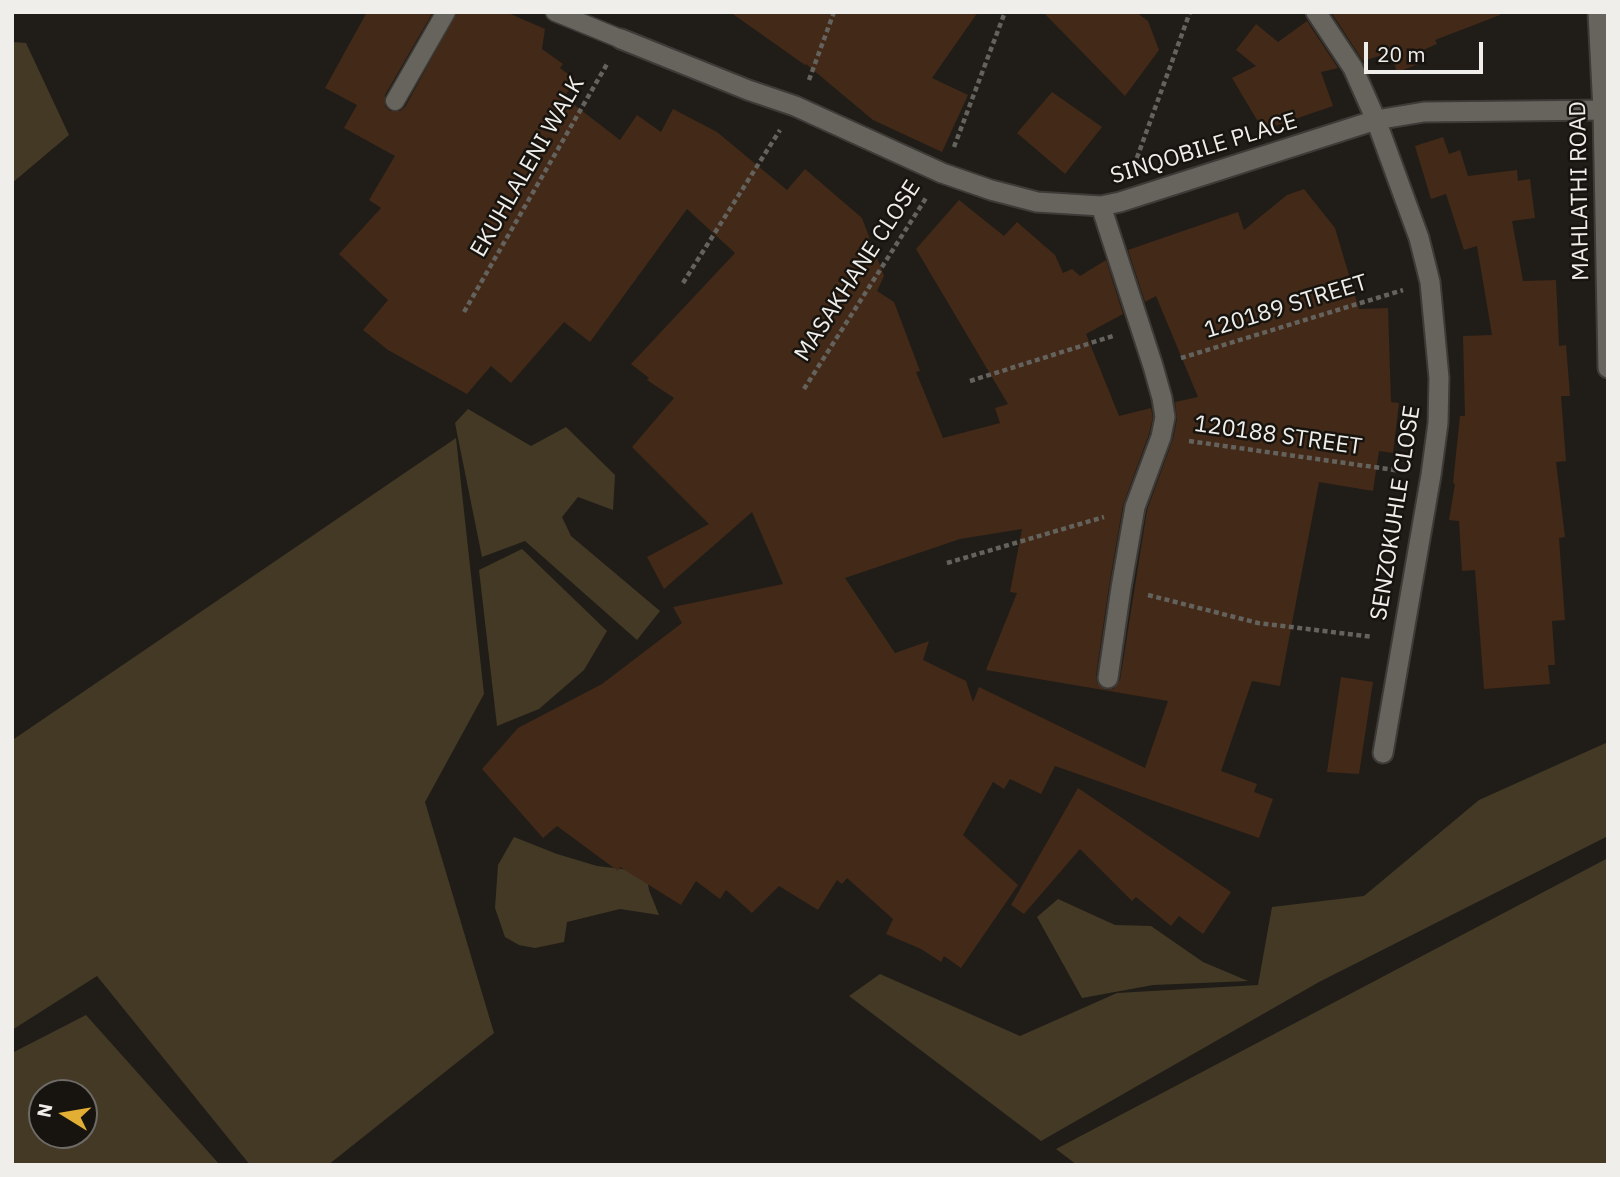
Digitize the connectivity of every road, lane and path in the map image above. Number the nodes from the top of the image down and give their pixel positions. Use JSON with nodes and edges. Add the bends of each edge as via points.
{"nodes":[{"id":1,"x":446,"y":12,"type":"edge"},
{"id":2,"x":555,"y":12,"type":"edge"},
{"id":3,"x":834,"y":12,"type":"edge"},
{"id":4,"x":1005,"y":12,"type":"edge"},
{"id":5,"x":1190,"y":12,"type":"edge"},
{"id":6,"x":1317,"y":12,"type":"edge"},
{"id":7,"x":1598,"y":12,"type":"edge"},
{"id":8,"x":621,"y":39,"type":"junction"},
{"id":9,"x":395,"y":101,"type":"dead end"},
{"id":10,"x":794,"y":106,"type":"junction"},
{"id":11,"x":1606,"y":110,"type":"edge"},
{"id":12,"x":1376,"y":120,"type":"junction"},
{"id":13,"x":943,"y":173,"type":"junction"},
{"id":14,"x":1120,"y":202,"type":"junction"},
{"id":15,"x":1101,"y":206,"type":"junction"},
{"id":16,"x":1430,"y":282,"type":"junction"},
{"id":17,"x":683,"y":283,"type":"dead end"},
{"id":18,"x":464,"y":312,"type":"dead end"},
{"id":19,"x":1140,"y":327,"type":"junction"},
{"id":20,"x":1153,"y":366,"type":"junction"},
{"id":21,"x":1608,"y":368,"type":"edge"},
{"id":22,"x":970,"y":381,"type":"dead end"},
{"id":23,"x":804,"y":389,"type":"dead end"},
{"id":24,"x":1161,"y":437,"type":"junction"},
{"id":25,"x":1431,"y":475,"type":"junction"},
{"id":26,"x":1135,"y":507,"type":"junction"},
{"id":27,"x":947,"y":563,"type":"dead end"},
{"id":28,"x":1121,"y":588,"type":"junction"},
{"id":29,"x":1401,"y":641,"type":"junction"},
{"id":30,"x":1108,"y":678,"type":"dead end"},
{"id":31,"x":1383,"y":753,"type":"dead end"}],
"edges":[{"from":1,"to":9,"type":"lane"},
{"from":2,"to":8,"type":"lane","name":"SINQOBILE PLACE"},
{"from":3,"to":10,"type":"path"},
{"from":4,"to":13,"type":"path","name":"MASAKHANE CLOSE"},
{"from":5,"to":14,"type":"path"},
{"from":6,"to":12,"type":"street","name":"SENZOKUHLE CLOSE","via":[[1353,68]]},
{"from":7,"to":11,"type":"street","name":"MAHLATHI ROAD"},
{"from":8,"to":10,"type":"street","name":"SINQOBILE PLACE"},
{"from":8,"to":18,"type":"path","name":"EKUHLALENI WALK"},
{"from":10,"to":13,"type":"street","name":"SINQOBILE PLACE"},
{"from":10,"to":17,"type":"path"},
{"from":11,"to":12,"type":"street","name":"SINQOBILE PLACE","via":[[1424,112]]},
{"from":11,"to":21,"type":"street","name":"MAHLATHI ROAD"},
{"from":12,"to":14,"type":"street","name":"SINQOBILE PLACE"},
{"from":12,"to":16,"type":"street","name":"SENZOKUHLE CLOSE"},
{"from":13,"to":15,"type":"street","name":"SINQOBILE PLACE","via":[[1037,202]]},
{"from":13,"to":23,"type":"path","name":"MASAKHANE CLOSE"},
{"from":14,"to":15,"type":"street","name":"SINQOBILE PLACE"},
{"from":15,"to":19,"type":"street"},
{"from":16,"to":20,"type":"path","name":"120189 STREET"},
{"from":16,"to":25,"type":"street","name":"SENZOKUHLE CLOSE","via":[[1439,378]]},
{"from":19,"to":20,"type":"street"},
{"from":19,"to":22,"type":"path"},
{"from":20,"to":24,"type":"street","via":[[1165,417]]},
{"from":24,"to":25,"type":"path","name":"120188 STREET"},
{"from":24,"to":26,"type":"street"},
{"from":25,"to":29,"type":"street","name":"SENZOKUHLE CLOSE"},
{"from":26,"to":27,"type":"path"},
{"from":26,"to":28,"type":"street"},
{"from":28,"to":29,"type":"path","via":[[1258,623]]},
{"from":28,"to":30,"type":"street"},
{"from":29,"to":31,"type":"street","name":"SENZOKUHLE CLOSE"}]}
